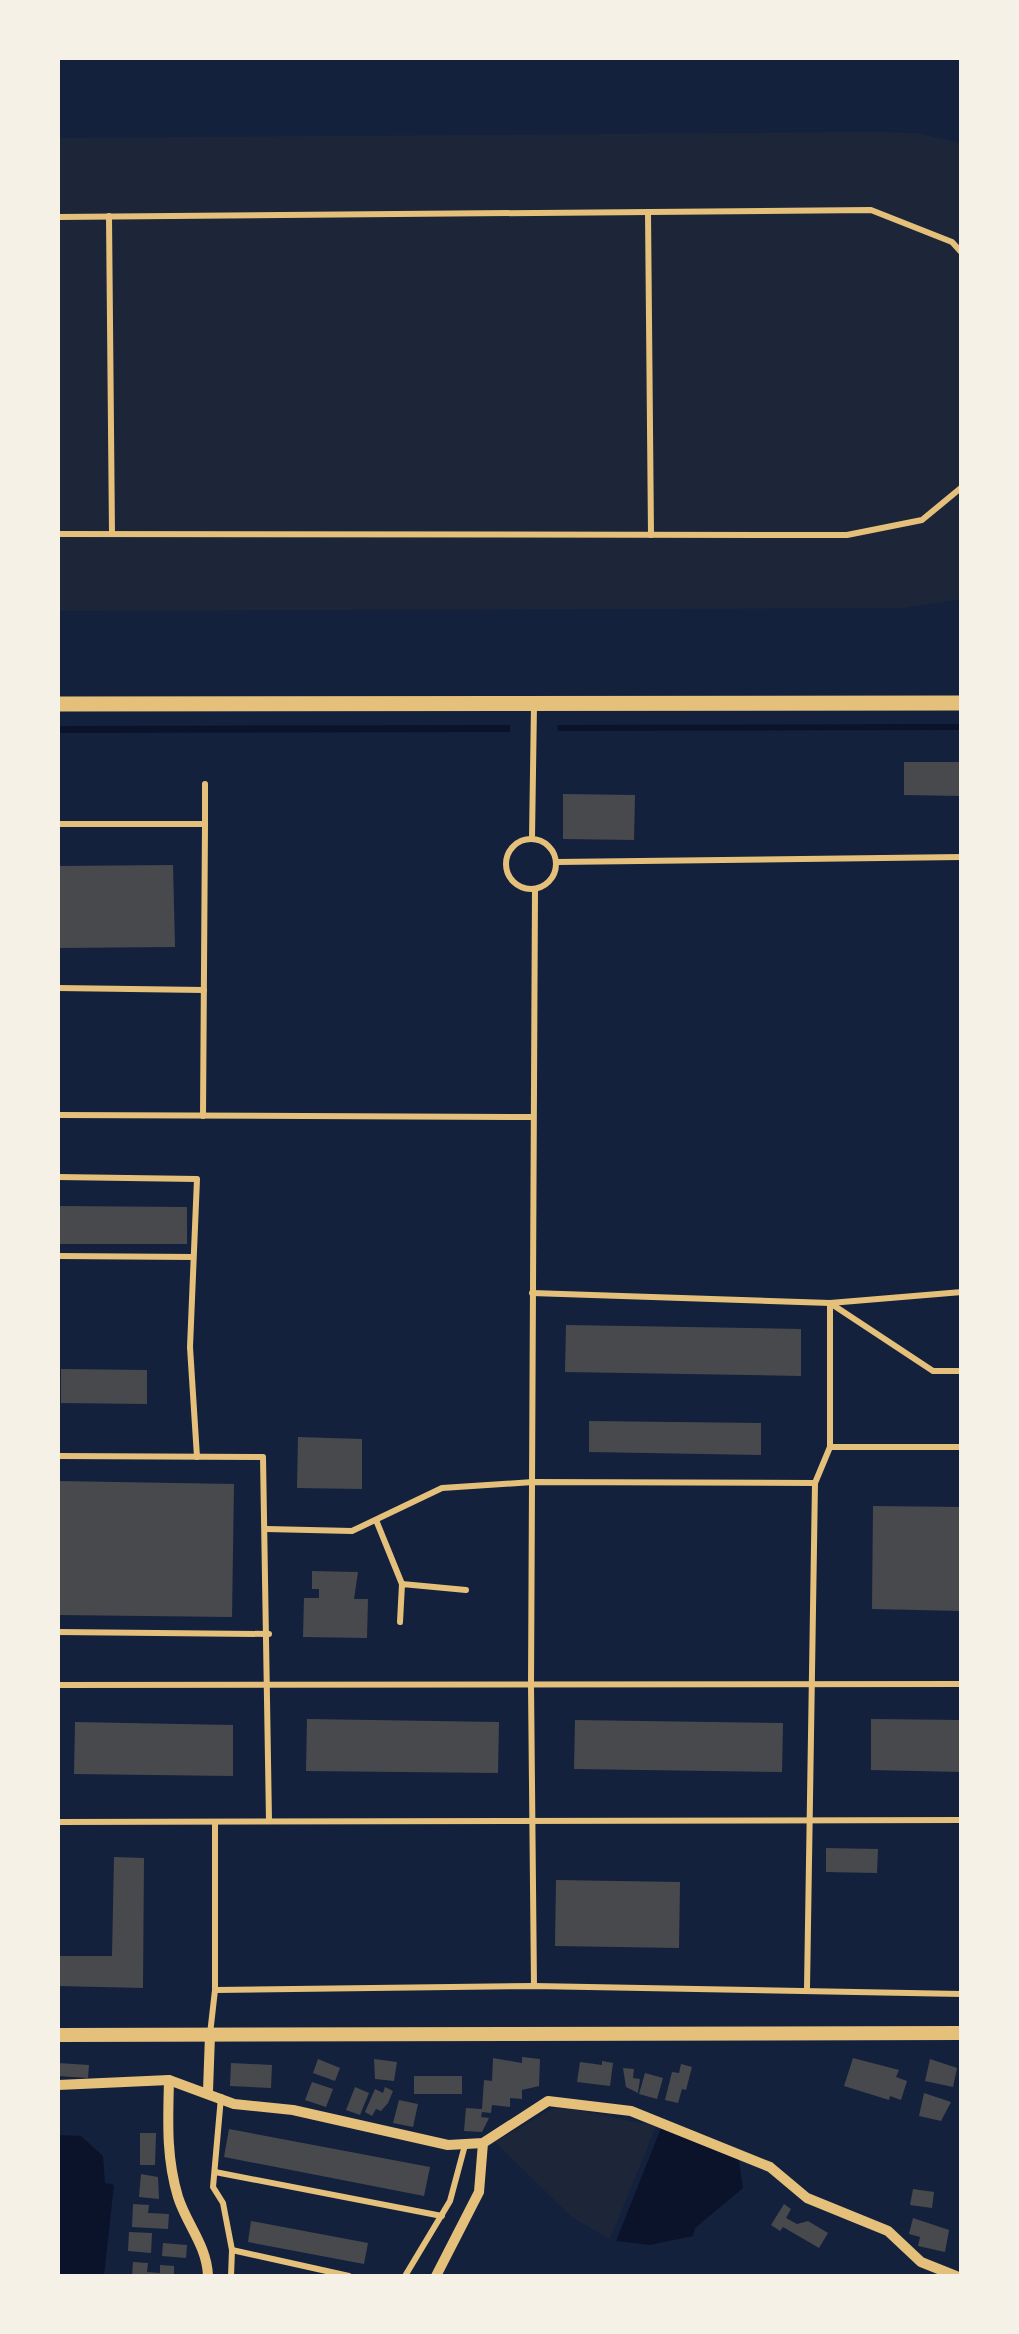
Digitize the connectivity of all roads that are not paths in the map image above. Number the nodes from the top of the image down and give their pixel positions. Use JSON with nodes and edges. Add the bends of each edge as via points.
{"nodes":[{"id":1,"x":648,"y":212,"type":"junction"},
{"id":2,"x":58,"y":216,"type":"edge"},
{"id":3,"x":109,"y":216,"type":"junction"},
{"id":4,"x":962,"y":253,"type":"edge"},
{"id":5,"x":962,"y":487,"type":"edge"},
{"id":6,"x":58,"y":534,"type":"edge"},
{"id":7,"x":112,"y":534,"type":"junction"},
{"id":8,"x":651,"y":534,"type":"junction"},
{"id":9,"x":962,"y":703,"type":"edge"},
{"id":10,"x":58,"y":704,"type":"edge"},
{"id":11,"x":534,"y":704,"type":"junction"},
{"id":12,"x":205,"y":784,"type":"dead end"},
{"id":13,"x":58,"y":824,"type":"edge"},
{"id":14,"x":205,"y":824,"type":"junction"},
{"id":15,"x":532,"y":838,"type":"junction"},
{"id":16,"x":962,"y":857,"type":"edge"},
{"id":17,"x":556,"y":862,"type":"junction"},
{"id":18,"x":535,"y":890,"type":"junction"},
{"id":19,"x":58,"y":988,"type":"edge"},
{"id":20,"x":204,"y":990,"type":"junction"},
{"id":21,"x":58,"y":1115,"type":"edge"},
{"id":22,"x":204,"y":1116,"type":"junction"},
{"id":23,"x":532,"y":1117,"type":"junction"},
{"id":24,"x":58,"y":1177,"type":"edge"},
{"id":25,"x":58,"y":1256,"type":"edge"},
{"id":26,"x":193,"y":1257,"type":"junction"},
{"id":27,"x":962,"y":1292,"type":"edge"},
{"id":28,"x":532,"y":1293,"type":"junction"},
{"id":29,"x":830,"y":1304,"type":"junction"},
{"id":30,"x":962,"y":1371,"type":"edge"},
{"id":31,"x":830,"y":1447,"type":"junction"},
{"id":32,"x":962,"y":1447,"type":"edge"},
{"id":33,"x":58,"y":1456,"type":"edge"},
{"id":34,"x":198,"y":1456,"type":"junction"},
{"id":35,"x":533,"y":1482,"type":"junction"},
{"id":36,"x":815,"y":1483,"type":"junction"},
{"id":37,"x":376,"y":1520,"type":"junction"},
{"id":38,"x":266,"y":1530,"type":"junction"},
{"id":39,"x":402,"y":1584,"type":"junction"},
{"id":40,"x":466,"y":1590,"type":"dead end"},
{"id":41,"x":400,"y":1622,"type":"dead end"},
{"id":42,"x":58,"y":1632,"type":"edge"},
{"id":43,"x":269,"y":1634,"type":"junction"},
{"id":44,"x":58,"y":1684,"type":"edge"},
{"id":45,"x":815,"y":1684,"type":"junction"},
{"id":46,"x":962,"y":1684,"type":"edge"},
{"id":47,"x":270,"y":1685,"type":"junction"},
{"id":48,"x":530,"y":1685,"type":"junction"},
{"id":49,"x":811,"y":1820,"type":"junction"},
{"id":50,"x":962,"y":1820,"type":"edge"},
{"id":51,"x":215,"y":1821,"type":"junction"},
{"id":52,"x":269,"y":1821,"type":"junction"},
{"id":53,"x":532,"y":1821,"type":"junction"},
{"id":54,"x":58,"y":1822,"type":"edge"},
{"id":55,"x":534,"y":1986,"type":"junction"},
{"id":56,"x":808,"y":1988,"type":"junction"},
{"id":57,"x":214,"y":1990,"type":"junction"},
{"id":58,"x":962,"y":1994,"type":"edge"},
{"id":59,"x":962,"y":2033,"type":"edge"},
{"id":60,"x":58,"y":2034,"type":"edge"},
{"id":61,"x":210,"y":2035,"type":"junction"},
{"id":62,"x":169,"y":2080,"type":"junction"},
{"id":63,"x":58,"y":2086,"type":"edge"},
{"id":64,"x":208,"y":2091,"type":"junction"},
{"id":65,"x":221,"y":2098,"type":"junction"},
{"id":66,"x":484,"y":2143,"type":"junction"},
{"id":67,"x":465,"y":2144,"type":"junction"},
{"id":68,"x":215,"y":2172,"type":"junction"},
{"id":69,"x":442,"y":2216,"type":"junction"},
{"id":70,"x":232,"y":2250,"type":"junction"},
{"id":71,"x":208,"y":2276,"type":"edge"},
{"id":72,"x":231,"y":2276,"type":"edge"},
{"id":73,"x":349,"y":2276,"type":"edge"},
{"id":74,"x":405,"y":2276,"type":"edge"},
{"id":75,"x":436,"y":2276,"type":"edge"},
{"id":76,"x":956,"y":2276,"type":"edge"}],
"edges":[{"from":1,"to":3,"type":"lane"},
{"from":1,"to":4,"type":"lane","via":[[871,210],[952,242]]},
{"from":1,"to":8,"type":"lane"},
{"from":2,"to":3,"type":"lane"},
{"from":3,"to":7,"type":"lane"},
{"from":5,"to":8,"type":"lane","via":[[922,520],[847,535]]},
{"from":6,"to":7,"type":"lane"},
{"from":7,"to":8,"type":"lane"},
{"from":9,"to":11,"type":"main road"},
{"from":10,"to":11,"type":"main road"},
{"from":11,"to":15,"type":"lane"},
{"from":12,"to":14,"type":"lane"},
{"from":13,"to":14,"type":"lane"},
{"from":14,"to":20,"type":"lane"},
{"from":15,"to":17,"type":"lane","via":[[553,850]]},
{"from":15,"to":18,"type":"lane","via":[[510,848],[505,859],[512,882]]},
{"from":16,"to":17,"type":"lane"},
{"from":17,"to":18,"type":"lane","via":[[546,884]]},
{"from":18,"to":23,"type":"lane"},
{"from":19,"to":20,"type":"lane"},
{"from":20,"to":22,"type":"lane"},
{"from":21,"to":22,"type":"lane"},
{"from":22,"to":23,"type":"lane"},
{"from":23,"to":28,"type":"lane"},
{"from":24,"to":26,"type":"lane","via":[[198,1179]]},
{"from":25,"to":26,"type":"lane"},
{"from":26,"to":34,"type":"lane","via":[[190,1346]]},
{"from":27,"to":29,"type":"lane"},
{"from":28,"to":29,"type":"lane"},
{"from":28,"to":35,"type":"lane"},
{"from":29,"to":30,"type":"lane","via":[[933,1371]]},
{"from":29,"to":31,"type":"lane"},
{"from":31,"to":32,"type":"lane"},
{"from":31,"to":36,"type":"lane"},
{"from":33,"to":34,"type":"lane"},
{"from":34,"to":38,"type":"lane","via":[[263,1457]]},
{"from":35,"to":36,"type":"lane"},
{"from":35,"to":37,"type":"lane","via":[[442,1488]]},
{"from":35,"to":48,"type":"lane"},
{"from":36,"to":45,"type":"lane"},
{"from":37,"to":38,"type":"lane","via":[[352,1531]]},
{"from":37,"to":39,"type":"lane"},
{"from":38,"to":43,"type":"lane"},
{"from":39,"to":40,"type":"lane"},
{"from":39,"to":41,"type":"lane"},
{"from":42,"to":43,"type":"lane"},
{"from":43,"to":47,"type":"lane"},
{"from":44,"to":47,"type":"lane"},
{"from":45,"to":46,"type":"lane"},
{"from":45,"to":48,"type":"lane"},
{"from":45,"to":49,"type":"lane"},
{"from":47,"to":48,"type":"lane"},
{"from":47,"to":52,"type":"lane"},
{"from":48,"to":53,"type":"lane"},
{"from":49,"to":50,"type":"lane"},
{"from":49,"to":53,"type":"lane"},
{"from":49,"to":56,"type":"lane"},
{"from":51,"to":52,"type":"lane"},
{"from":51,"to":54,"type":"lane"},
{"from":51,"to":57,"type":"lane"},
{"from":52,"to":53,"type":"lane"},
{"from":53,"to":55,"type":"lane"},
{"from":55,"to":56,"type":"lane"},
{"from":55,"to":57,"type":"lane"},
{"from":56,"to":58,"type":"lane"},
{"from":57,"to":61,"type":"lane"},
{"from":59,"to":61,"type":"street"},
{"from":60,"to":61,"type":"street"},
{"from":61,"to":64,"type":"street"},
{"from":62,"to":63,"type":"street"},
{"from":62,"to":64,"type":"street"},
{"from":62,"to":71,"type":"street","via":[[167,2155]]},
{"from":64,"to":65,"type":"street"},
{"from":65,"to":67,"type":"street"},
{"from":65,"to":68,"type":"lane"},
{"from":66,"to":67,"type":"street"},
{"from":66,"to":75,"type":"street","via":[[480,2192]]},
{"from":66,"to":76,"type":"street","via":[[548,2101],[632,2111],[770,2167],[807,2198],[888,2231],[921,2262]]},
{"from":67,"to":69,"type":"lane"},
{"from":68,"to":69,"type":"lane"},
{"from":68,"to":70,"type":"lane","via":[[213,2187]]},
{"from":69,"to":74,"type":"lane"},
{"from":70,"to":72,"type":"lane"},
{"from":70,"to":73,"type":"lane"}]}
